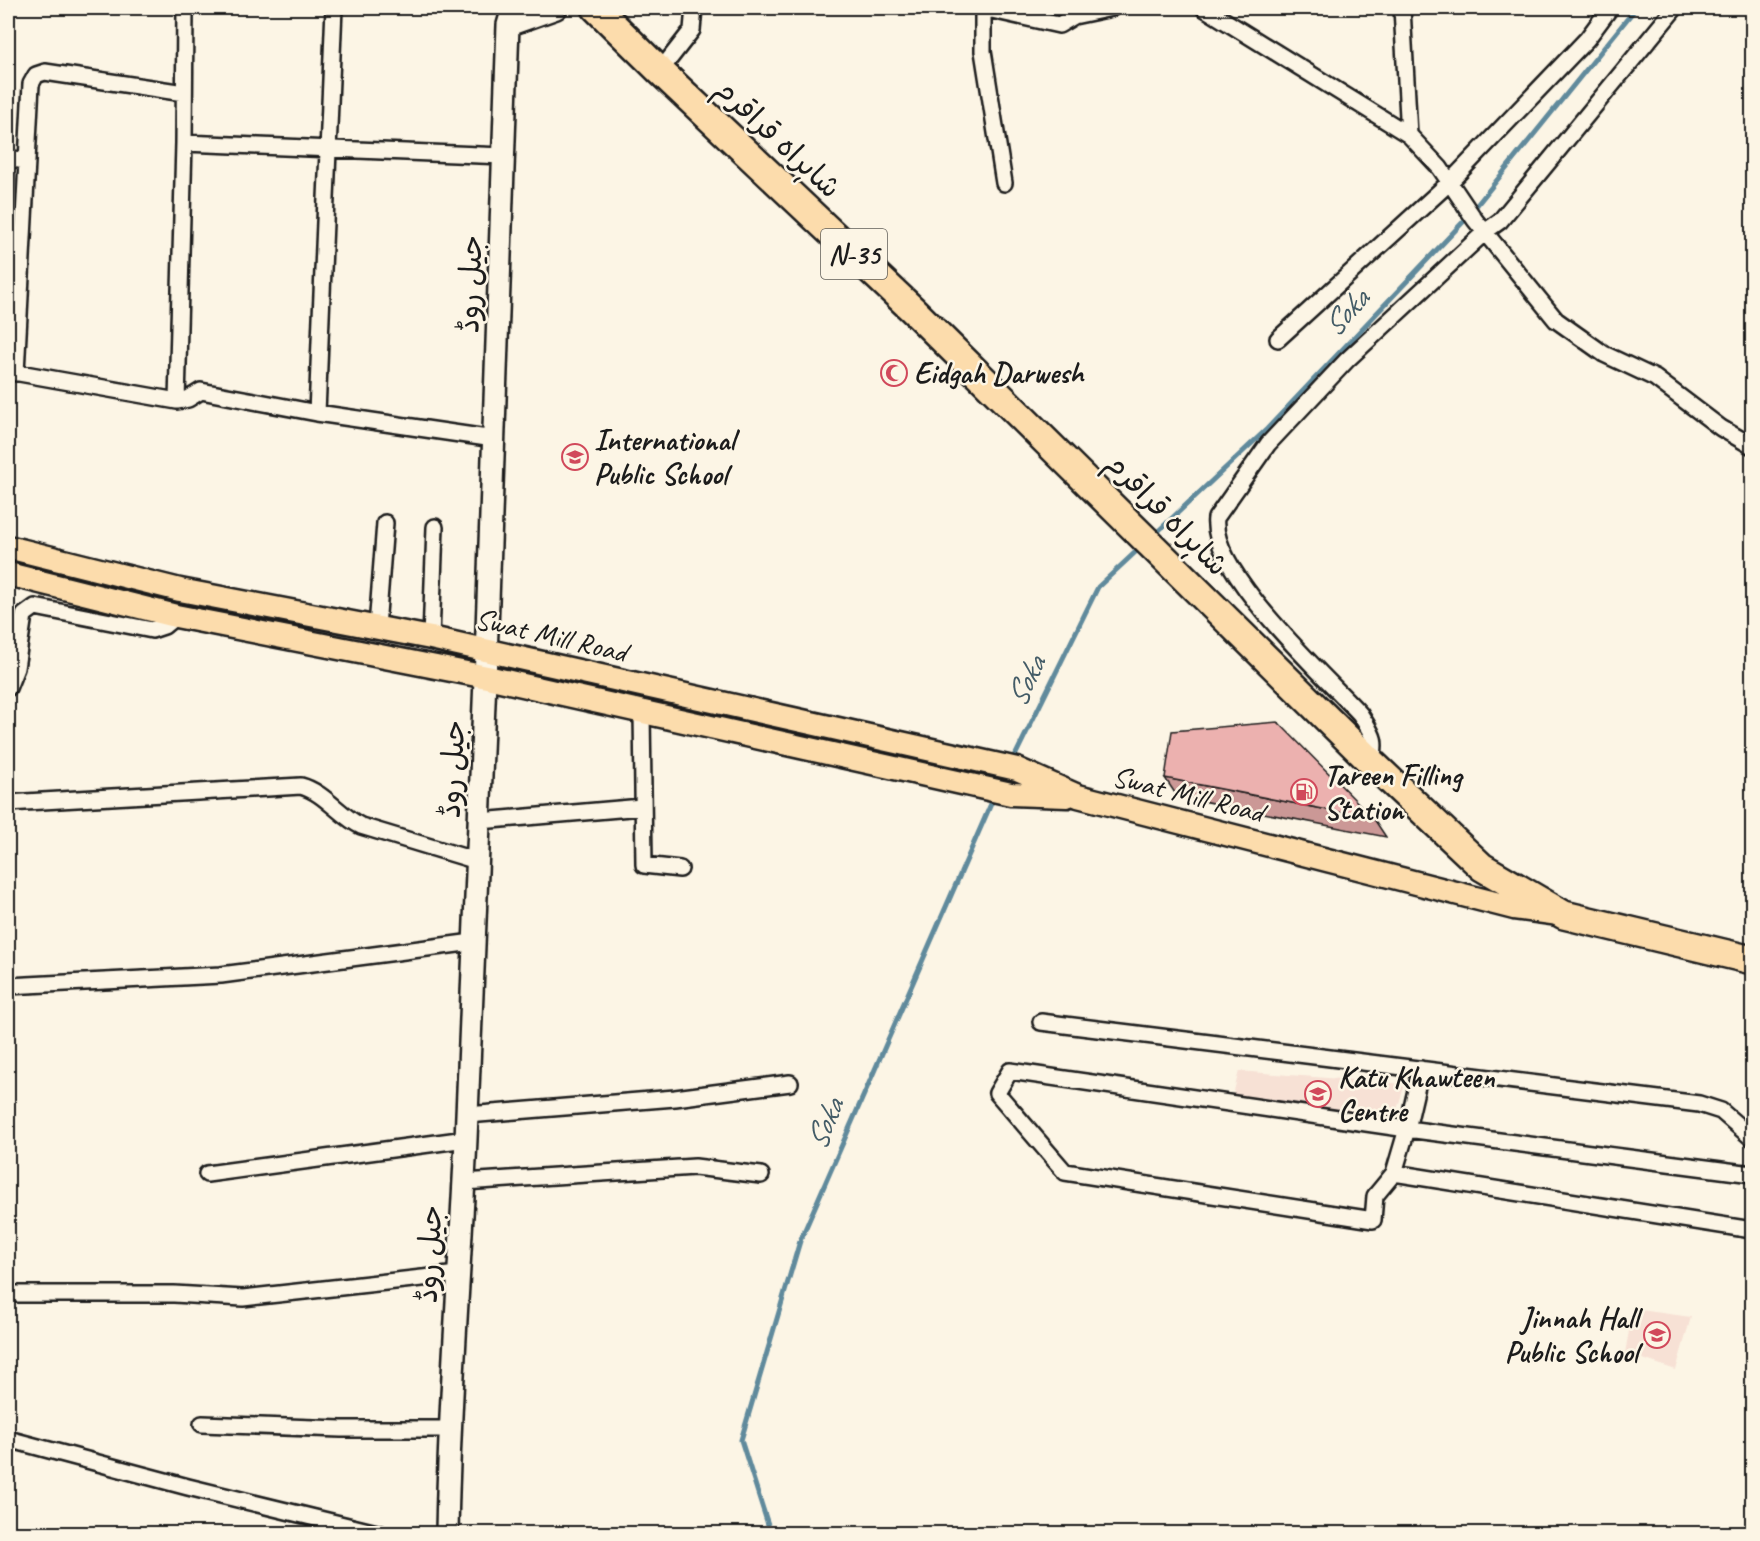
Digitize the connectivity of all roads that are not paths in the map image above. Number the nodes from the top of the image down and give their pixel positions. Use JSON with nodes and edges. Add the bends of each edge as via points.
{"nodes":[{"id":1,"x":185,"y":8,"type":"edge"},
{"id":2,"x":334,"y":8,"type":"edge"},
{"id":3,"x":556,"y":8,"type":"edge"},
{"id":4,"x":596,"y":8,"type":"edge"},
{"id":5,"x":694,"y":8,"type":"edge"},
{"id":6,"x":983,"y":8,"type":"edge"},
{"id":7,"x":1112,"y":8,"type":"edge"},
{"id":8,"x":1204,"y":8,"type":"edge"},
{"id":9,"x":1402,"y":8,"type":"edge"},
{"id":10,"x":1610,"y":8,"type":"edge"},
{"id":11,"x":1675,"y":8,"type":"edge"},
{"id":12,"x":510,"y":16,"type":"edge"},
{"id":13,"x":660,"y":71,"type":"junction"},
{"id":14,"x":184,"y":93,"type":"junction"},
{"id":15,"x":1409,"y":135,"type":"junction"},
{"id":16,"x":184,"y":143,"type":"junction"},
{"id":17,"x":329,"y":150,"type":"junction"},
{"id":18,"x":504,"y":156,"type":"junction"},
{"id":19,"x":8,"y":158,"type":"edge"},
{"id":20,"x":25,"y":161,"type":"junction"},
{"id":21,"x":1004,"y":183,"type":"dead end"},
{"id":22,"x":1453,"y":189,"type":"junction"},
{"id":23,"x":1480,"y":226,"type":"junction"},
{"id":24,"x":14,"y":256,"type":"edge"},
{"id":25,"x":1278,"y":339,"type":"dead end"},
{"id":26,"x":12,"y":372,"type":"edge"},
{"id":27,"x":177,"y":400,"type":"junction"},
{"id":28,"x":317,"y":413,"type":"junction"},
{"id":29,"x":494,"y":438,"type":"junction"},
{"id":30,"x":1752,"y":446,"type":"edge"},
{"id":31,"x":385,"y":523,"type":"dead end"},
{"id":32,"x":435,"y":527,"type":"dead end"},
{"id":33,"x":8,"y":547,"type":"edge"},
{"id":34,"x":8,"y":574,"type":"edge"},
{"id":35,"x":176,"y":616,"type":"junction"},
{"id":36,"x":377,"y":627,"type":"junction"},
{"id":37,"x":431,"y":638,"type":"junction"},
{"id":38,"x":488,"y":651,"type":"junction"},
{"id":39,"x":487,"y":677,"type":"junction"},
{"id":40,"x":8,"y":688,"type":"edge"},
{"id":41,"x":642,"y":712,"type":"junction"},
{"id":42,"x":1371,"y":762,"type":"junction"},
{"id":43,"x":1078,"y":796,"type":"junction"},
{"id":44,"x":8,"y":803,"type":"edge"},
{"id":45,"x":642,"y":807,"type":"junction"},
{"id":46,"x":480,"y":821,"type":"junction"},
{"id":47,"x":477,"y":861,"type":"junction"},
{"id":48,"x":681,"y":869,"type":"dead end"},
{"id":49,"x":1564,"y":915,"type":"junction"},
{"id":50,"x":473,"y":942,"type":"junction"},
{"id":51,"x":1752,"y":960,"type":"edge"},
{"id":52,"x":8,"y":986,"type":"edge"},
{"id":53,"x":1041,"y":1022,"type":"dead end"},
{"id":54,"x":1421,"y":1069,"type":"junction"},
{"id":55,"x":790,"y":1083,"type":"dead end"},
{"id":56,"x":467,"y":1115,"type":"junction"},
{"id":57,"x":1407,"y":1129,"type":"junction"},
{"id":58,"x":1752,"y":1138,"type":"edge"},
{"id":59,"x":466,"y":1139,"type":"junction"},
{"id":60,"x":1394,"y":1173,"type":"junction"},
{"id":61,"x":207,"y":1174,"type":"dead end"},
{"id":62,"x":1752,"y":1174,"type":"edge"},
{"id":63,"x":761,"y":1175,"type":"dead end"},
{"id":64,"x":464,"y":1182,"type":"junction"},
{"id":65,"x":1752,"y":1230,"type":"edge"},
{"id":66,"x":458,"y":1274,"type":"junction"},
{"id":67,"x":8,"y":1294,"type":"edge"},
{"id":68,"x":202,"y":1424,"type":"dead end"},
{"id":69,"x":449,"y":1429,"type":"junction"},
{"id":70,"x":8,"y":1439,"type":"edge"},
{"id":71,"x":381,"y":1533,"type":"edge"},
{"id":72,"x":447,"y":1533,"type":"edge"}],
"edges":[{"from":1,"to":14,"type":"street"},
{"from":2,"to":17,"type":"street"},
{"from":3,"to":12,"type":"street"},
{"from":4,"to":13,"type":"highway","name":"شاہراہ قراقرم","number":"N-35"},
{"from":5,"to":13,"type":"street","via":[[692,30]]},
{"from":6,"to":7,"type":"street","via":[[1059,25],[1074,16]]},
{"from":6,"to":21,"type":"street","via":[[983,51]]},
{"from":8,"to":15,"type":"street"},
{"from":9,"to":15,"type":"street"},
{"from":10,"to":22,"type":"street"},
{"from":11,"to":23,"type":"street","via":[[1500,221]]},
{"from":12,"to":18,"type":"street","name":"جیل روڈ"},
{"from":13,"to":42,"type":"highway","name":"شاہراہ قراقرم","number":"N-35","via":[[912,309]]},
{"from":14,"to":16,"type":"street"},
{"from":14,"to":20,"type":"street","via":[[45,72],[36,75]]},
{"from":15,"to":22,"type":"street","via":[[1440,168]]},
{"from":16,"to":17,"type":"street"},
{"from":16,"to":27,"type":"street"},
{"from":17,"to":18,"type":"street"},
{"from":17,"to":28,"type":"street"},
{"from":18,"to":29,"type":"street","name":"جیل روڈ"},
{"from":19,"to":20,"type":"street"},
{"from":20,"to":24,"type":"street"},
{"from":22,"to":23,"type":"street"},
{"from":22,"to":25,"type":"street"},
{"from":23,"to":30,"type":"street","via":[[1556,320],[1605,354],[1655,378],[1721,428]]},
{"from":23,"to":42,"type":"street","via":[[1268,444],[1216,518],[1214,531],[1223,553],[1250,597],[1360,714],[1374,736],[1376,747]]},
{"from":24,"to":26,"type":"street"},
{"from":26,"to":27,"type":"street"},
{"from":27,"to":28,"type":"street","via":[[201,391]]},
{"from":28,"to":29,"type":"street"},
{"from":29,"to":38,"type":"street","name":"جیل روڈ"},
{"from":31,"to":36,"type":"street"},
{"from":32,"to":37,"type":"street"},
{"from":33,"to":36,"type":"main road","name":"Swat Mill Road","via":[[180,590]]},
{"from":34,"to":35,"type":"main road","name":"Swat Mill Road"},
{"from":35,"to":39,"type":"main road","name":"Swat Mill Road"},
{"from":35,"to":40,"type":"street","via":[[152,630],[35,607],[28,609]]},
{"from":36,"to":37,"type":"main road","name":"Swat Mill Road"},
{"from":37,"to":38,"type":"main road","name":"Swat Mill Road"},
{"from":38,"to":39,"type":"street","name":"جیل روڈ"},
{"from":38,"to":43,"type":"main road","name":"Swat Mill Road","via":[[1017,769]]},
{"from":39,"to":41,"type":"main road","name":"Swat Mill Road"},
{"from":39,"to":46,"type":"street","name":"جیل روڈ"},
{"from":41,"to":43,"type":"main road","name":"Swat Mill Road","via":[[1011,794]]},
{"from":41,"to":45,"type":"street"},
{"from":42,"to":49,"type":"highway","name":"شاہراہ قراقرم","number":"N-35","via":[[1482,867]]},
{"from":43,"to":49,"type":"main road","name":"Swat Mill Road","via":[[1514,908]]},
{"from":44,"to":47,"type":"street","via":[[301,786],[314,791],[351,822]]},
{"from":45,"to":46,"type":"street"},
{"from":45,"to":48,"type":"street","via":[[644,865]]},
{"from":46,"to":47,"type":"street","name":"جیل روڈ"},
{"from":47,"to":50,"type":"street","name":"جیل روڈ"},
{"from":49,"to":51,"type":"highway","name":"شاہراہ قراقرم","number":"N-35"},
{"from":50,"to":52,"type":"street","via":[[220,975]]},
{"from":50,"to":56,"type":"street","name":"جیل روڈ"},
{"from":53,"to":54,"type":"street"},
{"from":54,"to":57,"type":"street"},
{"from":54,"to":58,"type":"street","via":[[1699,1104],[1720,1111]]},
{"from":55,"to":56,"type":"street","via":[[675,1098]]},
{"from":56,"to":59,"type":"street","name":"جیل روڈ"},
{"from":57,"to":60,"type":"street"},
{"from":57,"to":60,"type":"street","via":[[1010,1071],[997,1093],[1065,1172],[1373,1220],[1375,1196]]},
{"from":57,"to":62,"type":"street"},
{"from":59,"to":61,"type":"street"},
{"from":59,"to":64,"type":"street","name":"جیل روڈ"},
{"from":60,"to":65,"type":"street"},
{"from":63,"to":64,"type":"street","via":[[694,1167]]},
{"from":64,"to":66,"type":"street","name":"جیل روڈ"},
{"from":66,"to":67,"type":"street","via":[[243,1298]]},
{"from":66,"to":69,"type":"street","name":"جیل روڈ"},
{"from":68,"to":69,"type":"street"},
{"from":69,"to":72,"type":"street","name":"جیل روڈ"},
{"from":70,"to":71,"type":"street"}]}
